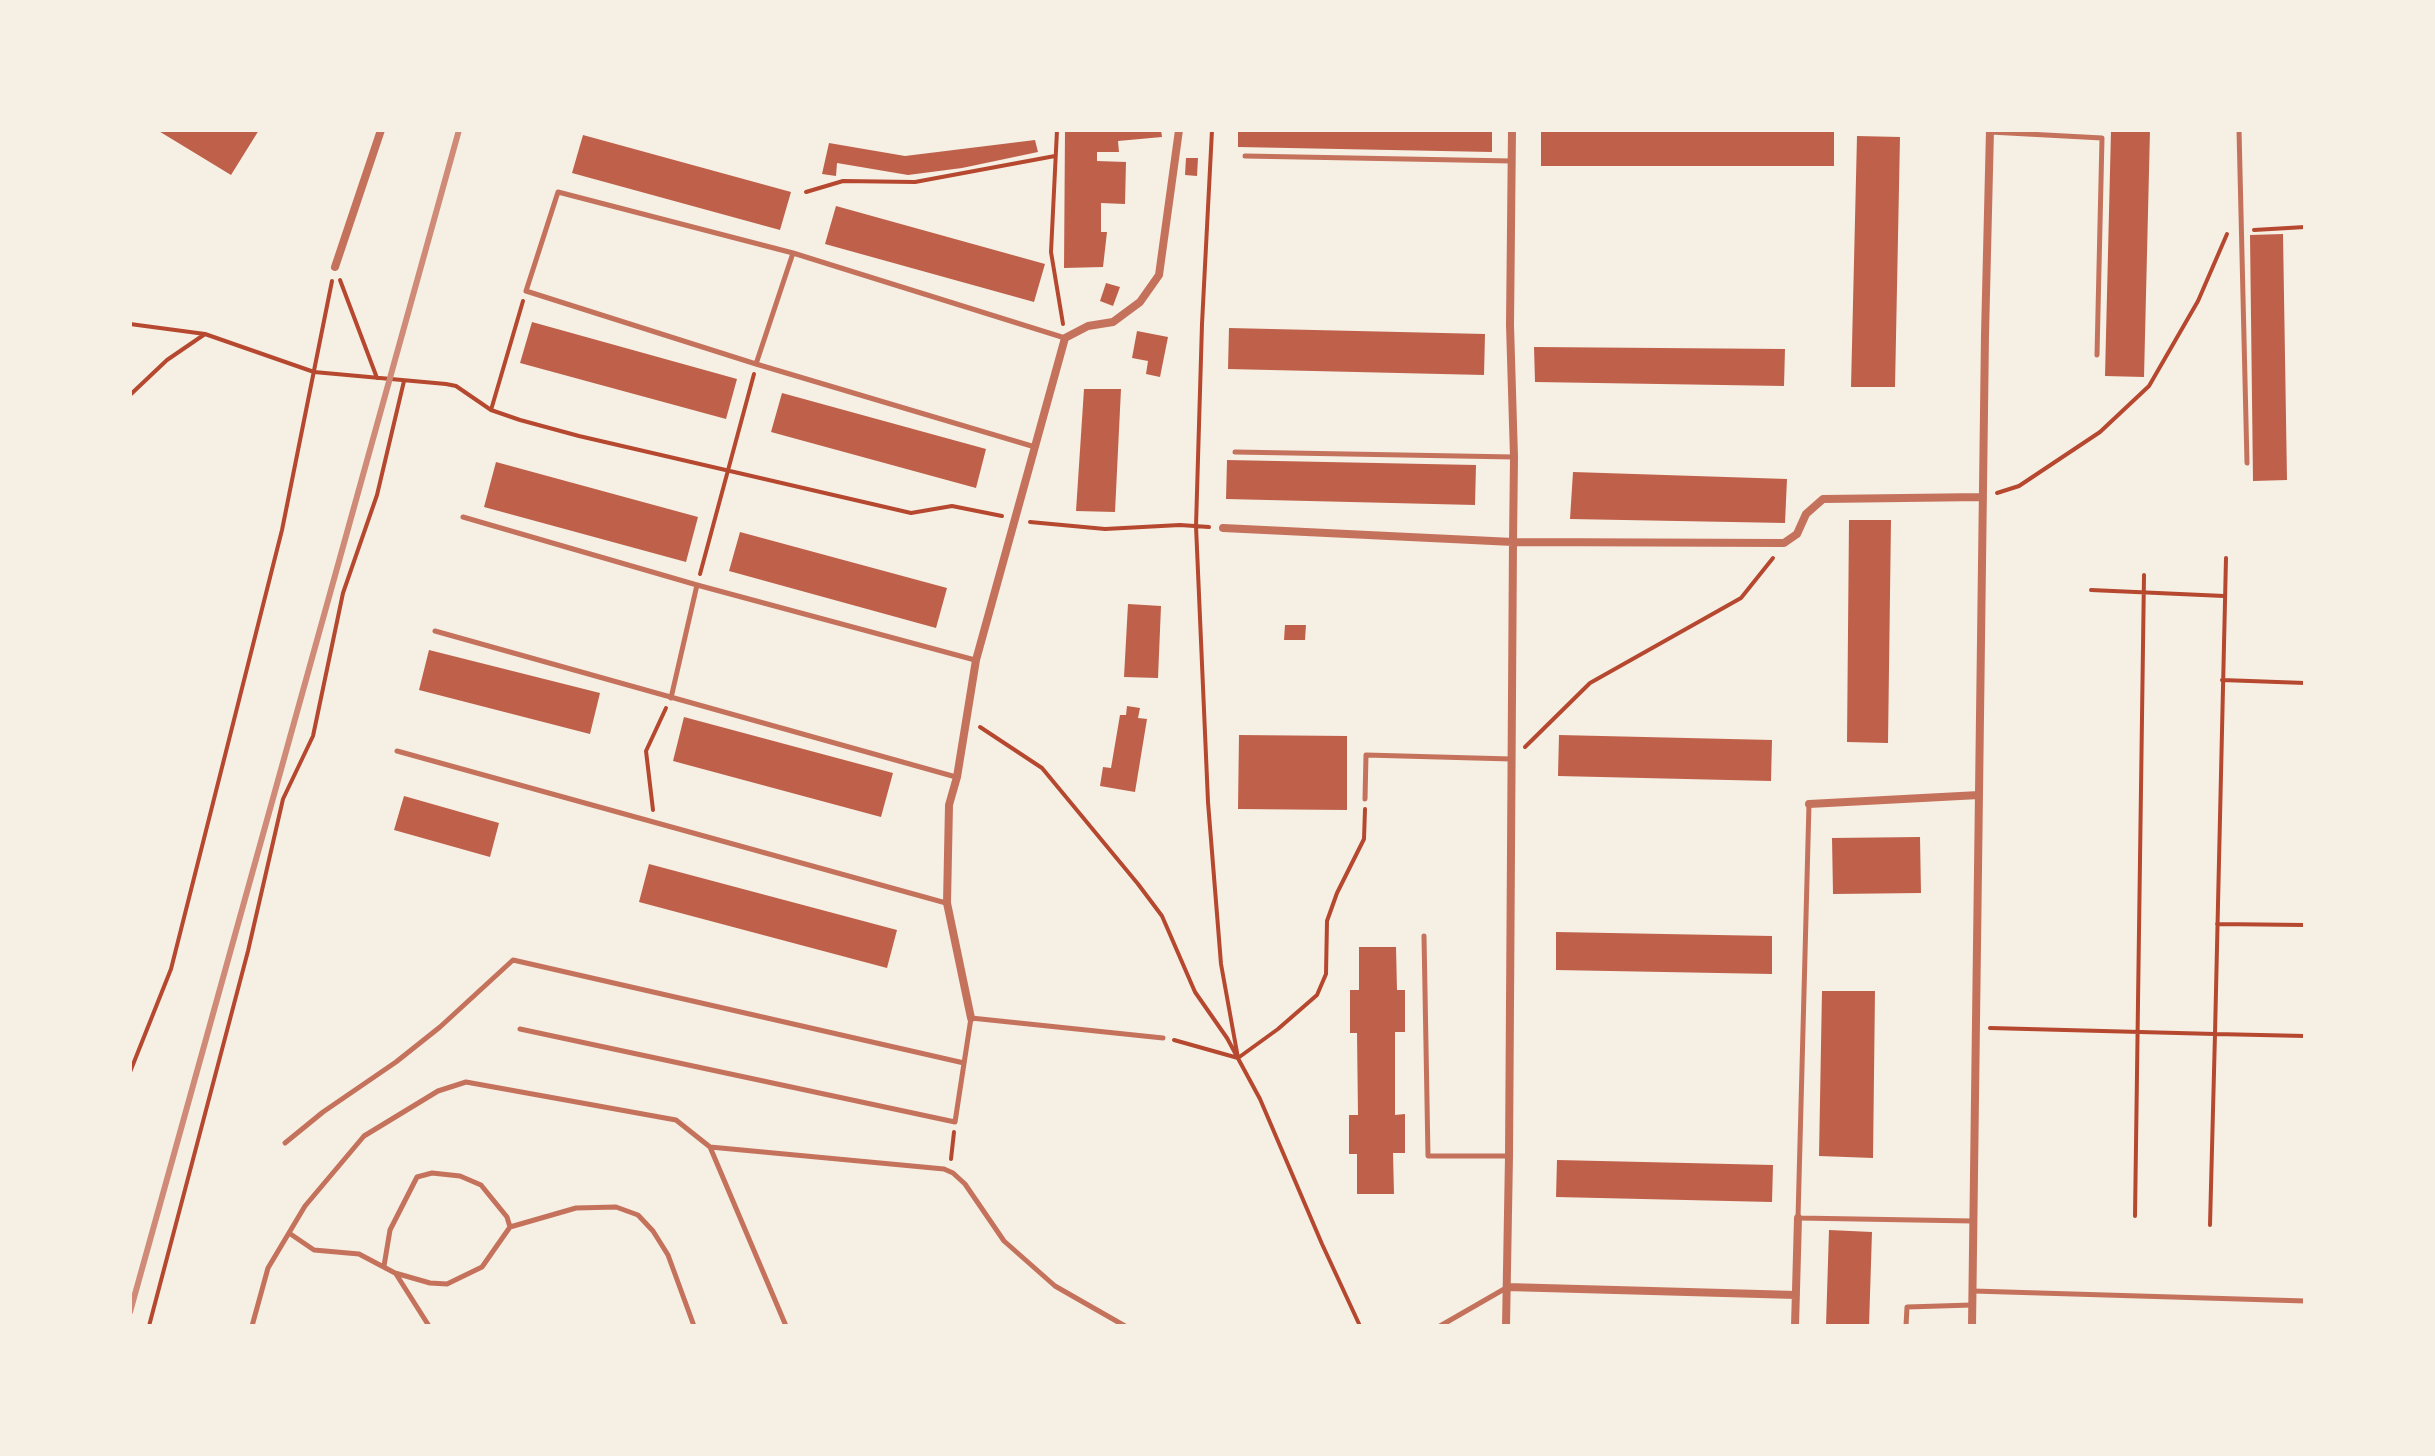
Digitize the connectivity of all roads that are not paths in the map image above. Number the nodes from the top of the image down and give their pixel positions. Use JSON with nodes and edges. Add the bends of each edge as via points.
{"nodes":[{"id":1,"x":381,"y":130,"type":"edge"},
{"id":2,"x":1179,"y":130,"type":"edge"},
{"id":3,"x":1512,"y":130,"type":"edge"},
{"id":4,"x":2239,"y":130,"type":"edge"},
{"id":5,"x":1990,"y":131,"type":"edge"},
{"id":6,"x":1245,"y":156,"type":"dead end"},
{"id":7,"x":1512,"y":161,"type":"junction"},
{"id":8,"x":793,"y":253,"type":"junction"},
{"id":9,"x":335,"y":267,"type":"road end"},
{"id":10,"x":1065,"y":338,"type":"junction"},
{"id":11,"x":2097,"y":355,"type":"dead end"},
{"id":12,"x":756,"y":364,"type":"junction"},
{"id":13,"x":1036,"y":447,"type":"junction"},
{"id":14,"x":1235,"y":452,"type":"dead end"},
{"id":15,"x":1514,"y":457,"type":"junction"},
{"id":16,"x":2247,"y":463,"type":"dead end"},
{"id":17,"x":1983,"y":497,"type":"junction"},
{"id":18,"x":463,"y":517,"type":"dead end"},
{"id":19,"x":1223,"y":528,"type":"road end"},
{"id":20,"x":1513,"y":542,"type":"junction"},
{"id":21,"x":697,"y":585,"type":"junction"},
{"id":22,"x":435,"y":631,"type":"dead end"},
{"id":23,"x":976,"y":660,"type":"junction"},
{"id":24,"x":671,"y":698,"type":"junction"},
{"id":25,"x":397,"y":751,"type":"dead end"},
{"id":26,"x":1512,"y":759,"type":"junction"},
{"id":27,"x":957,"y":777,"type":"junction"},
{"id":28,"x":1979,"y":795,"type":"junction"},
{"id":29,"x":1365,"y":799,"type":"road end"},
{"id":30,"x":1809,"y":804,"type":"joint"},
{"id":31,"x":947,"y":903,"type":"junction"},
{"id":32,"x":1424,"y":936,"type":"dead end"},
{"id":33,"x":971,"y":1018,"type":"junction"},
{"id":34,"x":520,"y":1029,"type":"dead end"},
{"id":35,"x":1163,"y":1038,"type":"road end"},
{"id":36,"x":964,"y":1063,"type":"junction"},
{"id":37,"x":285,"y":1143,"type":"dead end"},
{"id":38,"x":710,"y":1147,"type":"junction"},
{"id":39,"x":1509,"y":1156,"type":"junction"},
{"id":40,"x":1798,"y":1218,"type":"junction"},
{"id":41,"x":1973,"y":1221,"type":"junction"},
{"id":42,"x":510,"y":1227,"type":"junction"},
{"id":43,"x":289,"y":1233,"type":"junction"},
{"id":44,"x":384,"y":1266,"type":"junction"},
{"id":45,"x":395,"y":1273,"type":"junction"},
{"id":46,"x":1507,"y":1287,"type":"junction"},
{"id":47,"x":1973,"y":1291,"type":"junction"},
{"id":48,"x":1796,"y":1295,"type":"junction"},
{"id":49,"x":2305,"y":1301,"type":"edge"},
{"id":50,"x":1973,"y":1305,"type":"junction"},
{"id":51,"x":252,"y":1326,"type":"edge"},
{"id":52,"x":429,"y":1326,"type":"edge"},
{"id":53,"x":694,"y":1326,"type":"edge"},
{"id":54,"x":786,"y":1326,"type":"edge"},
{"id":55,"x":1125,"y":1326,"type":"edge"},
{"id":56,"x":1440,"y":1326,"type":"edge"},
{"id":57,"x":1506,"y":1326,"type":"edge"},
{"id":58,"x":1795,"y":1326,"type":"edge"},
{"id":59,"x":1906,"y":1326,"type":"edge"},
{"id":60,"x":1972,"y":1326,"type":"edge"}],
"edges":[{"from":1,"to":9,"type":"street"},
{"from":2,"to":10,"type":"street","via":[[1159,275],[1140,302],[1113,322],[1088,326]]},
{"from":3,"to":7,"type":"street"},
{"from":4,"to":16,"type":"lane"},
{"from":5,"to":11,"type":"lane","via":[[2102,138]]},
{"from":5,"to":17,"type":"street"},
{"from":6,"to":7,"type":"lane"},
{"from":7,"to":15,"type":"street"},
{"from":8,"to":10,"type":"lane"},
{"from":8,"to":12,"type":"lane"},
{"from":8,"to":12,"type":"lane","via":[[558,192],[526,291]]},
{"from":10,"to":13,"type":"street"},
{"from":12,"to":13,"type":"lane"},
{"from":13,"to":23,"type":"street"},
{"from":14,"to":15,"type":"lane"},
{"from":15,"to":20,"type":"street"},
{"from":17,"to":20,"type":"street","via":[[1823,499],[1784,543]]},
{"from":17,"to":28,"type":"street"},
{"from":18,"to":21,"type":"lane"},
{"from":19,"to":20,"type":"street"},
{"from":20,"to":26,"type":"street"},
{"from":21,"to":23,"type":"lane"},
{"from":21,"to":24,"type":"lane"},
{"from":22,"to":24,"type":"lane"},
{"from":23,"to":27,"type":"street"},
{"from":24,"to":27,"type":"lane"},
{"from":25,"to":31,"type":"lane"},
{"from":26,"to":29,"type":"lane","via":[[1366,755]]},
{"from":26,"to":39,"type":"street"},
{"from":27,"to":31,"type":"street","via":[[949,805]]},
{"from":28,"to":30,"type":"street"},
{"from":28,"to":41,"type":"street"},
{"from":30,"to":40,"type":"lane"},
{"from":31,"to":33,"type":"street"},
{"from":32,"to":39,"type":"lane","via":[[1428,1156]]},
{"from":33,"to":35,"type":"lane"},
{"from":33,"to":36,"type":"lane"},
{"from":34,"to":36,"type":"lane","via":[[955,1122]]},
{"from":36,"to":37,"type":"lane","via":[[513,960],[440,1027]]},
{"from":38,"to":43,"type":"lane","via":[[676,1120],[466,1082],[438,1091],[364,1136]]},
{"from":38,"to":54,"type":"lane"},
{"from":38,"to":55,"type":"lane","via":[[949,1171],[1023,1258],[1055,1286]]},
{"from":39,"to":46,"type":"street"},
{"from":40,"to":41,"type":"lane"},
{"from":40,"to":48,"type":"street"},
{"from":41,"to":47,"type":"street"},
{"from":42,"to":44,"type":"lane","via":[[481,1185],[460,1176],[417,1177],[390,1230]]},
{"from":42,"to":45,"type":"lane","via":[[482,1267],[447,1284]]},
{"from":42,"to":53,"type":"lane","via":[[576,1208],[616,1207],[638,1215],[668,1255]]},
{"from":43,"to":44,"type":"lane","via":[[314,1250],[359,1254]]},
{"from":43,"to":51,"type":"lane","via":[[268,1268]]},
{"from":44,"to":45,"type":"lane"},
{"from":45,"to":52,"type":"lane"},
{"from":46,"to":48,"type":"street"},
{"from":46,"to":56,"type":"lane"},
{"from":46,"to":57,"type":"street"},
{"from":47,"to":49,"type":"lane"},
{"from":47,"to":50,"type":"street"},
{"from":48,"to":58,"type":"street"},
{"from":50,"to":59,"type":"lane","via":[[1907,1307]]},
{"from":50,"to":60,"type":"street"}]}
